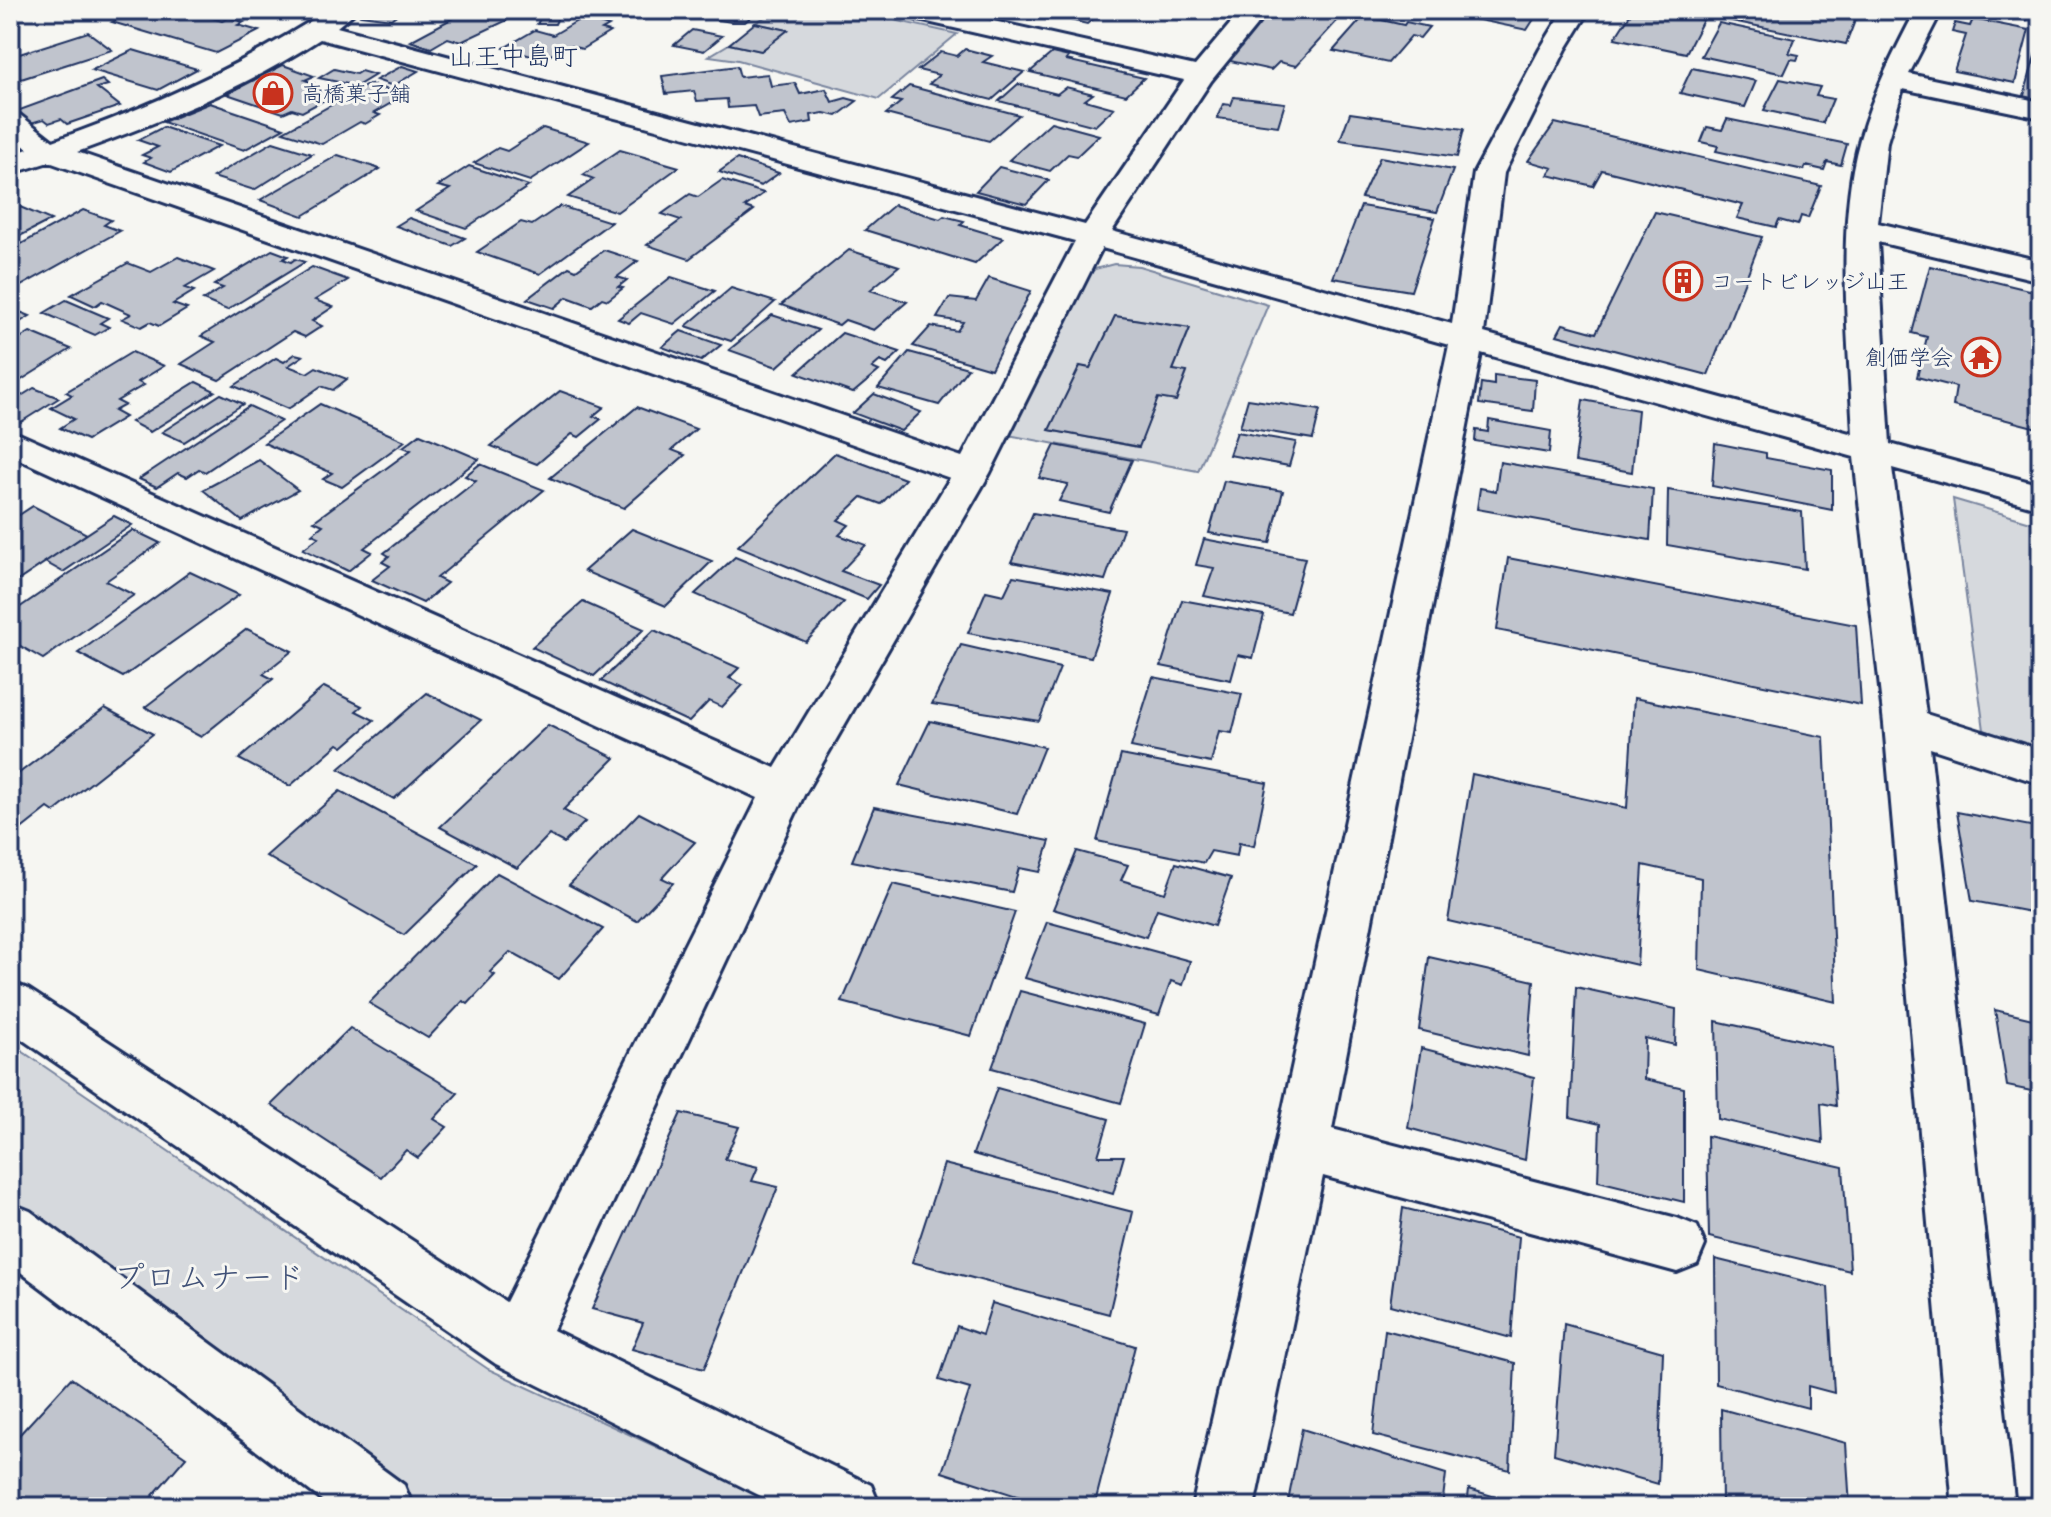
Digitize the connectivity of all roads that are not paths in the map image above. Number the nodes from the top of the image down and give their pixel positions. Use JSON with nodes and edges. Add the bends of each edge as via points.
{"nodes":[{"id":1,"x":345,"y":10,"type":"edge"},
{"id":2,"x":910,"y":10,"type":"edge"},
{"id":3,"x":1256,"y":10,"type":"edge"},
{"id":4,"x":1577,"y":10,"type":"edge"},
{"id":5,"x":1929,"y":10,"type":"edge"},
{"id":6,"x":317,"y":30,"type":"junction"},
{"id":7,"x":1201,"y":76,"type":"junction"},
{"id":8,"x":1893,"y":79,"type":"junction"},
{"id":9,"x":2041,"y":110,"type":"edge"},
{"id":10,"x":10,"y":121,"type":"edge"},
{"id":11,"x":49,"y":152,"type":"junction"},
{"id":12,"x":10,"y":165,"type":"edge"},
{"id":13,"x":1862,"y":229,"type":"junction"},
{"id":14,"x":1093,"y":236,"type":"junction"},
{"id":15,"x":2041,"y":271,"type":"edge"},
{"id":16,"x":1467,"y":338,"type":"junction"},
{"id":17,"x":10,"y":441,"type":"edge"},
{"id":18,"x":1872,"y":452,"type":"junction"},
{"id":19,"x":972,"y":473,"type":"junction"},
{"id":20,"x":2041,"y":497,"type":"edge"},
{"id":21,"x":1906,"y":724,"type":"junction"},
{"id":22,"x":2041,"y":767,"type":"edge"},
{"id":23,"x":784,"y":791,"type":"junction"},
{"id":24,"x":10,"y":1004,"type":"edge"},
{"id":25,"x":1302,"y":1146,"type":"junction"},
{"id":26,"x":10,"y":1230,"type":"edge"},
{"id":27,"x":1677,"y":1245,"type":"dead end"},
{"id":28,"x":517,"y":1343,"type":"junction"},
{"id":29,"x":382,"y":1507,"type":"edge"},
{"id":30,"x":849,"y":1507,"type":"edge"},
{"id":31,"x":1223,"y":1507,"type":"edge"},
{"id":32,"x":1984,"y":1507,"type":"edge"}],
"edges":[{"from":1,"to":6,"type":"street"},
{"from":2,"to":7,"type":"street"},
{"from":3,"to":7,"type":"street"},
{"from":4,"to":16,"type":"street","via":[[1489,173]]},
{"from":5,"to":8,"type":"street"},
{"from":6,"to":11,"type":"street","via":[[193,97]]},
{"from":6,"to":14,"type":"street"},
{"from":7,"to":14,"type":"street"},
{"from":8,"to":9,"type":"street"},
{"from":8,"to":13,"type":"street","via":[[1873,142]]},
{"from":10,"to":11,"type":"street"},
{"from":11,"to":12,"type":"street"},
{"from":11,"to":19,"type":"street"},
{"from":13,"to":15,"type":"street"},
{"from":13,"to":18,"type":"street"},
{"from":14,"to":16,"type":"street"},
{"from":14,"to":19,"type":"street"},
{"from":16,"to":18,"type":"street"},
{"from":16,"to":25,"type":"street"},
{"from":17,"to":23,"type":"street"},
{"from":18,"to":20,"type":"street"},
{"from":18,"to":21,"type":"street"},
{"from":19,"to":23,"type":"street"},
{"from":21,"to":22,"type":"street"},
{"from":21,"to":32,"type":"street"},
{"from":23,"to":28,"type":"street"},
{"from":24,"to":28,"type":"street"},
{"from":25,"to":27,"type":"street"},
{"from":25,"to":31,"type":"street"},
{"from":26,"to":29,"type":"street"},
{"from":28,"to":30,"type":"street"}]}
